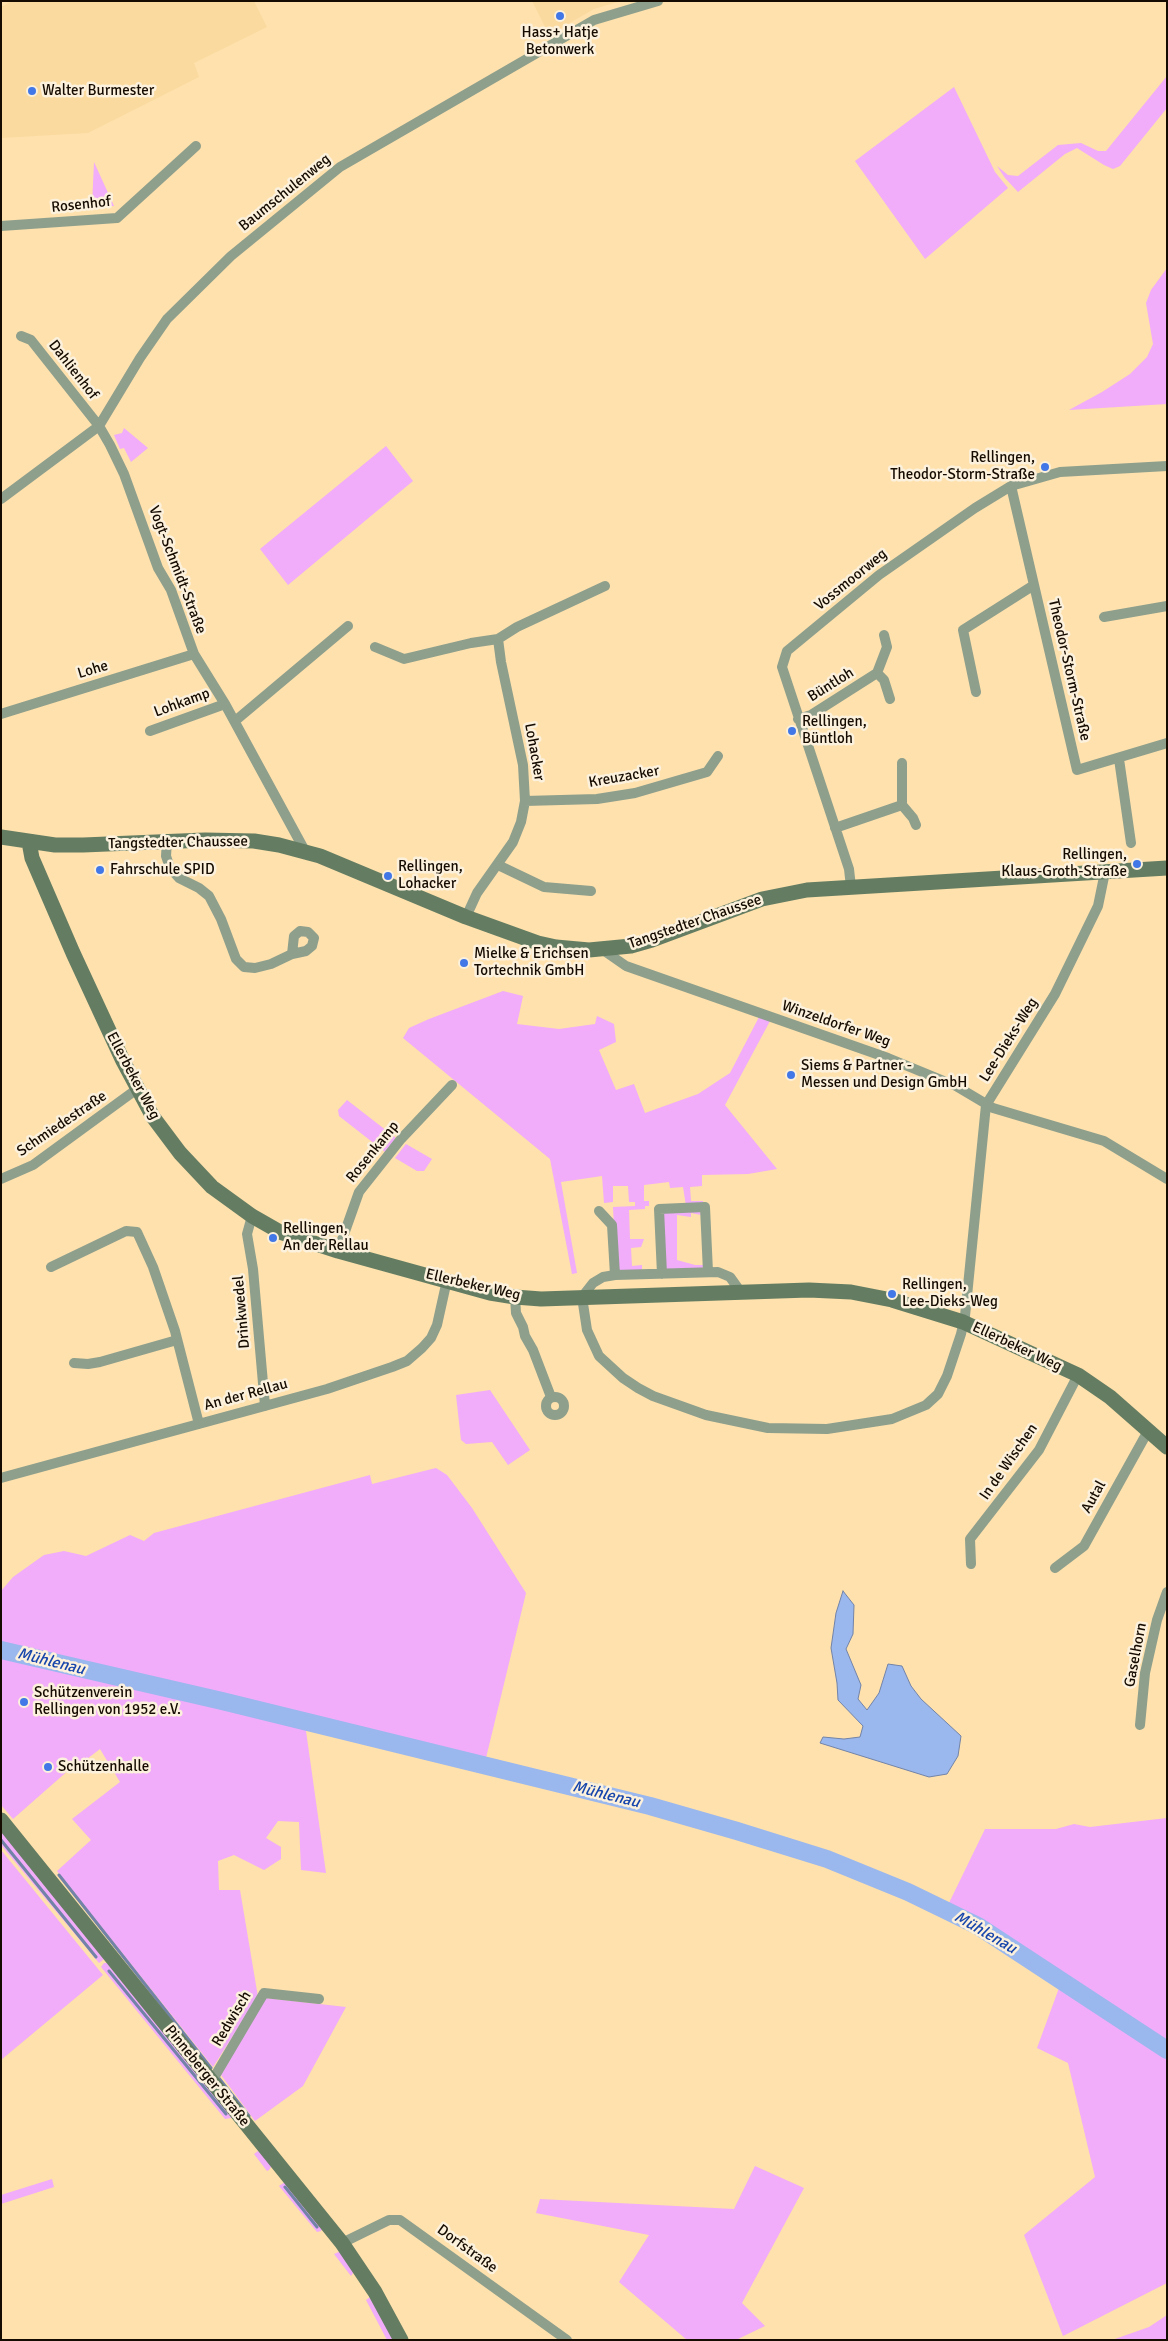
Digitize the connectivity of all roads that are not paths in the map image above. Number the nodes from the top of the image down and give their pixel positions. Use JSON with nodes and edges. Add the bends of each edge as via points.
{"nodes":[{"id":1,"x":658,"y":1,"type":"edge"},
{"id":2,"x":196,"y":146,"type":"dead end"},
{"id":3,"x":1,"y":226,"type":"edge"},
{"id":4,"x":21,"y":336,"type":"dead end"},
{"id":5,"x":99,"y":426,"type":"junction"},
{"id":6,"x":1167,"y":466,"type":"edge"},
{"id":7,"x":1011,"y":486,"type":"junction"},
{"id":8,"x":1,"y":499,"type":"edge"},
{"id":9,"x":1034,"y":585,"type":"junction"},
{"id":10,"x":606,"y":586,"type":"dead end"},
{"id":11,"x":1167,"y":606,"type":"edge"},
{"id":12,"x":1104,"y":617,"type":"dead end"},
{"id":13,"x":348,"y":626,"type":"dead end"},
{"id":14,"x":884,"y":635,"type":"dead end"},
{"id":15,"x":498,"y":639,"type":"junction"},
{"id":16,"x":375,"y":647,"type":"dead end"},
{"id":17,"x":194,"y":654,"type":"junction"},
{"id":18,"x":877,"y":673,"type":"junction"},
{"id":19,"x":976,"y":692,"type":"dead end"},
{"id":20,"x":890,"y":699,"type":"dead end"},
{"id":21,"x":225,"y":704,"type":"junction"},
{"id":22,"x":1,"y":714,"type":"edge"},
{"id":23,"x":798,"y":719,"type":"junction"},
{"id":24,"x":234,"y":721,"type":"junction"},
{"id":25,"x":150,"y":731,"type":"dead end"},
{"id":26,"x":1167,"y":743,"type":"edge"},
{"id":27,"x":718,"y":756,"type":"dead end"},
{"id":28,"x":1119,"y":759,"type":"junction"},
{"id":29,"x":902,"y":763,"type":"dead end"},
{"id":30,"x":525,"y":801,"type":"junction"},
{"id":31,"x":902,"y":805,"type":"junction"},
{"id":32,"x":916,"y":825,"type":"dead end"},
{"id":33,"x":836,"y":828,"type":"junction"},
{"id":34,"x":1,"y":837,"type":"edge"},
{"id":35,"x":167,"y":841,"type":"junction"},
{"id":36,"x":29,"y":842,"type":"junction"},
{"id":37,"x":1131,"y":843,"type":"dead end"},
{"id":38,"x":305,"y":850,"type":"junction"},
{"id":39,"x":498,"y":865,"type":"junction"},
{"id":40,"x":1167,"y":868,"type":"edge"},
{"id":41,"x":1106,"y":872,"type":"junction"},
{"id":42,"x":851,"y":887,"type":"junction"},
{"id":43,"x":591,"y":891,"type":"dead end"},
{"id":44,"x":466,"y":917,"type":"junction"},
{"id":45,"x":603,"y":950,"type":"junction"},
{"id":46,"x":292,"y":954,"type":"dead end"},
{"id":47,"x":452,"y":1085,"type":"dead end"},
{"id":48,"x":137,"y":1090,"type":"junction"},
{"id":49,"x":986,"y":1105,"type":"junction"},
{"id":50,"x":1,"y":1179,"type":"edge"},
{"id":51,"x":1167,"y":1179,"type":"edge"},
{"id":52,"x":598,"y":1211,"type":"dead end"},
{"id":53,"x":252,"y":1216,"type":"junction"},
{"id":54,"x":338,"y":1251,"type":"junction"},
{"id":55,"x":51,"y":1267,"type":"dead end"},
{"id":56,"x":708,"y":1272,"type":"junction"},
{"id":57,"x":662,"y":1274,"type":"junction"},
{"id":58,"x":615,"y":1275,"type":"junction"},
{"id":59,"x":447,"y":1280,"type":"junction"},
{"id":60,"x":740,"y":1291,"type":"junction"},
{"id":61,"x":515,"y":1297,"type":"junction"},
{"id":62,"x":582,"y":1297,"type":"junction"},
{"id":63,"x":964,"y":1322,"type":"junction"},
{"id":64,"x":178,"y":1340,"type":"junction"},
{"id":65,"x":74,"y":1363,"type":"dead end"},
{"id":66,"x":1078,"y":1376,"type":"junction"},
{"id":67,"x":551,"y":1397,"type":"dead end"},
{"id":68,"x":266,"y":1406,"type":"junction"},
{"id":69,"x":199,"y":1424,"type":"junction"},
{"id":70,"x":1148,"y":1431,"type":"junction"},
{"id":71,"x":1167,"y":1447,"type":"edge"},
{"id":72,"x":1,"y":1478,"type":"edge"},
{"id":73,"x":971,"y":1564,"type":"dead end"},
{"id":74,"x":1055,"y":1568,"type":"dead end"},
{"id":75,"x":1167,"y":1592,"type":"edge"},
{"id":76,"x":1140,"y":1724,"type":"dead end"},
{"id":77,"x":1,"y":1820,"type":"edge"},
{"id":78,"x":319,"y":1999,"type":"dead end"},
{"id":79,"x":212,"y":2081,"type":"junction"},
{"id":80,"x":342,"y":2243,"type":"junction"},
{"id":81,"x":401,"y":2340,"type":"edge"},
{"id":82,"x":567,"y":2340,"type":"edge"}],
"edges":[{"from":1,"to":5,"type":"street","name":"Baumschulenweg","via":[[594,20],[340,167],[245,245],[166,320]]},
{"from":2,"to":3,"type":"street","name":"Rosenhof","via":[[118,218]]},
{"from":4,"to":5,"type":"street","name":"Dahlienhof","via":[[31,340]]},
{"from":5,"to":8,"type":"street","name":"Baumschulenweg"},
{"from":5,"to":17,"type":"street","name":"Vogt-Schmidt-Straße","via":[[124,474]]},
{"from":6,"to":7,"type":"street","name":"Vossmoorweg","via":[[1060,472]]},
{"from":7,"to":9,"type":"street","name":"Theodor-Storm-Straße"},
{"from":7,"to":23,"type":"street","name":"Vossmoorweg","via":[[879,575],[788,651],[782,667]]},
{"from":9,"to":19,"type":"street","via":[[963,630]]},
{"from":9,"to":28,"type":"street","name":"Theodor-Storm-Straße","via":[[1077,770]]},
{"from":10,"to":15,"type":"street"},
{"from":11,"to":12,"type":"street"},
{"from":13,"to":24,"type":"street"},
{"from":14,"to":18,"type":"street","name":"Büntloh","via":[[887,647]]},
{"from":15,"to":16,"type":"street","via":[[404,659]]},
{"from":15,"to":30,"type":"street","name":"Lohacker","via":[[523,765]]},
{"from":17,"to":21,"type":"street","name":"Vogt-Schmidt-Straße"},
{"from":17,"to":22,"type":"street","name":"Lohe"},
{"from":18,"to":20,"type":"street","name":"Büntloh","via":[[884,680]]},
{"from":18,"to":23,"type":"street","name":"Büntloh","via":[[811,715]]},
{"from":21,"to":24,"type":"street","name":"Vogt-Schmidt-Straße"},
{"from":21,"to":25,"type":"street","name":"Lohkamp"},
{"from":23,"to":33,"type":"street","name":"Vossmoorweg"},
{"from":24,"to":38,"type":"street","name":"Vogt-Schmidt-Straße"},
{"from":26,"to":28,"type":"street","name":"Theodor-Storm-Straße"},
{"from":27,"to":30,"type":"street","name":"Kreuzacker","via":[[707,772],[635,793],[596,799]]},
{"from":28,"to":37,"type":"street"},
{"from":29,"to":31,"type":"street"},
{"from":30,"to":39,"type":"street","name":"Lohacker","via":[[513,842]]},
{"from":31,"to":32,"type":"street"},
{"from":31,"to":33,"type":"street"},
{"from":33,"to":42,"type":"street","name":"Vossmoorweg","via":[[849,868]]},
{"from":34,"to":36,"type":"main road","name":"Tangstedter Chaussee"},
{"from":35,"to":36,"type":"main road","name":"Tangstedter Chaussee","via":[[83,845]]},
{"from":35,"to":38,"type":"main road","name":"Tangstedter Chaussee","via":[[254,841]]},
{"from":35,"to":46,"type":"street","via":[[166,856],[170,868],[178,878],[210,896],[236,959],[244,967],[271,964]]},
{"from":36,"to":48,"type":"main road","name":"Ellerbeker Weg","via":[[32,858],[56,916]]},
{"from":38,"to":44,"type":"main road","name":"Tangstedter Chaussee"},
{"from":39,"to":43,"type":"street","via":[[544,887]]},
{"from":39,"to":44,"type":"street","name":"Lohacker","via":[[477,893]]},
{"from":40,"to":41,"type":"main road","name":"Tangstedter Chaussee"},
{"from":41,"to":42,"type":"main road","name":"Tangstedter Chaussee"},
{"from":41,"to":49,"type":"street","name":"Lee-Dieks-Weg","via":[[1098,906],[1055,994]]},
{"from":42,"to":45,"type":"main road","name":"Tangstedter Chaussee","via":[[807,890],[762,899],[652,940]]},
{"from":44,"to":45,"type":"main road","name":"Tangstedter Chaussee","via":[[556,948]]},
{"from":45,"to":49,"type":"street","name":"Winzeldorfer Weg","via":[[626,966],[888,1058],[956,1086]]},
{"from":47,"to":54,"type":"street","name":"Rosenkamp","via":[[401,1139],[359,1192]]},
{"from":48,"to":50,"type":"street","name":"Schmiedestraße","via":[[33,1165]]},
{"from":48,"to":53,"type":"main road","name":"Ellerbeker Weg","via":[[190,1165],[212,1187]]},
{"from":49,"to":51,"type":"street","name":"Winzeldorfer Weg","via":[[1104,1141]]},
{"from":49,"to":63,"type":"street","name":"Lee-Dieks-Weg"},
{"from":52,"to":58,"type":"street","via":[[612,1225]]},
{"from":53,"to":54,"type":"main road","name":"Ellerbeker Weg","via":[[280,1232]]},
{"from":53,"to":68,"type":"street","name":"Drinkwedel","via":[[247,1234]]},
{"from":54,"to":59,"type":"main road","name":"Ellerbeker Weg"},
{"from":55,"to":64,"type":"street","via":[[126,1231],[137,1232],[153,1267]]},
{"from":56,"to":57,"type":"street"},
{"from":56,"to":57,"type":"street","via":[[705,1208],[659,1209]]},
{"from":56,"to":60,"type":"street","via":[[725,1273]]},
{"from":57,"to":58,"type":"street"},
{"from":58,"to":62,"type":"street","via":[[593,1283]]},
{"from":59,"to":61,"type":"main road","name":"Ellerbeker Weg"},
{"from":59,"to":68,"type":"street","name":"An der Rellau","via":[[434,1331],[422,1348],[407,1360],[368,1377]]},
{"from":60,"to":62,"type":"main road","name":"Ellerbeker Weg"},
{"from":60,"to":63,"type":"main road","name":"Ellerbeker Weg","via":[[851,1292]]},
{"from":61,"to":62,"type":"main road","name":"Ellerbeker Weg"},
{"from":61,"to":67,"type":"street","via":[[516,1313],[524,1336],[533,1350]]},
{"from":62,"to":63,"type":"street","name":"Lee-Dieks-Weg","via":[[587,1330],[593,1344],[600,1356],[623,1378],[653,1396],[687,1409],[768,1428],[854,1426],[892,1419],[926,1405],[938,1394],[947,1376]]},
{"from":63,"to":66,"type":"main road","name":"Ellerbeker Weg"},
{"from":64,"to":65,"type":"street","via":[[100,1362]]},
{"from":64,"to":69,"type":"street"},
{"from":66,"to":70,"type":"main road","name":"Ellerbeker Weg","via":[[1110,1397]]},
{"from":66,"to":73,"type":"street","name":"In de Wischen","via":[[1039,1450],[970,1539]]},
{"from":68,"to":69,"type":"street","name":"An der Rellau"},
{"from":69,"to":72,"type":"street","name":"An der Rellau"},
{"from":70,"to":71,"type":"main road","name":"Ellerbeker Weg"},
{"from":70,"to":74,"type":"street","name":"Autal","via":[[1084,1546]]},
{"from":75,"to":76,"type":"street","name":"Gaselhorn","via":[[1145,1673]]},
{"from":77,"to":79,"type":"main road","name":"Pinneberger Straße"},
{"from":78,"to":79,"type":"street","name":"Redwisch","via":[[264,1993]]},
{"from":79,"to":80,"type":"main road","name":"Pinneberger Straße"},
{"from":80,"to":81,"type":"main road","name":"Pinneberger Straße","via":[[375,2292]]},
{"from":80,"to":82,"type":"street","name":"Dorfstraße","via":[[390,2220],[400,2220]]}]}
